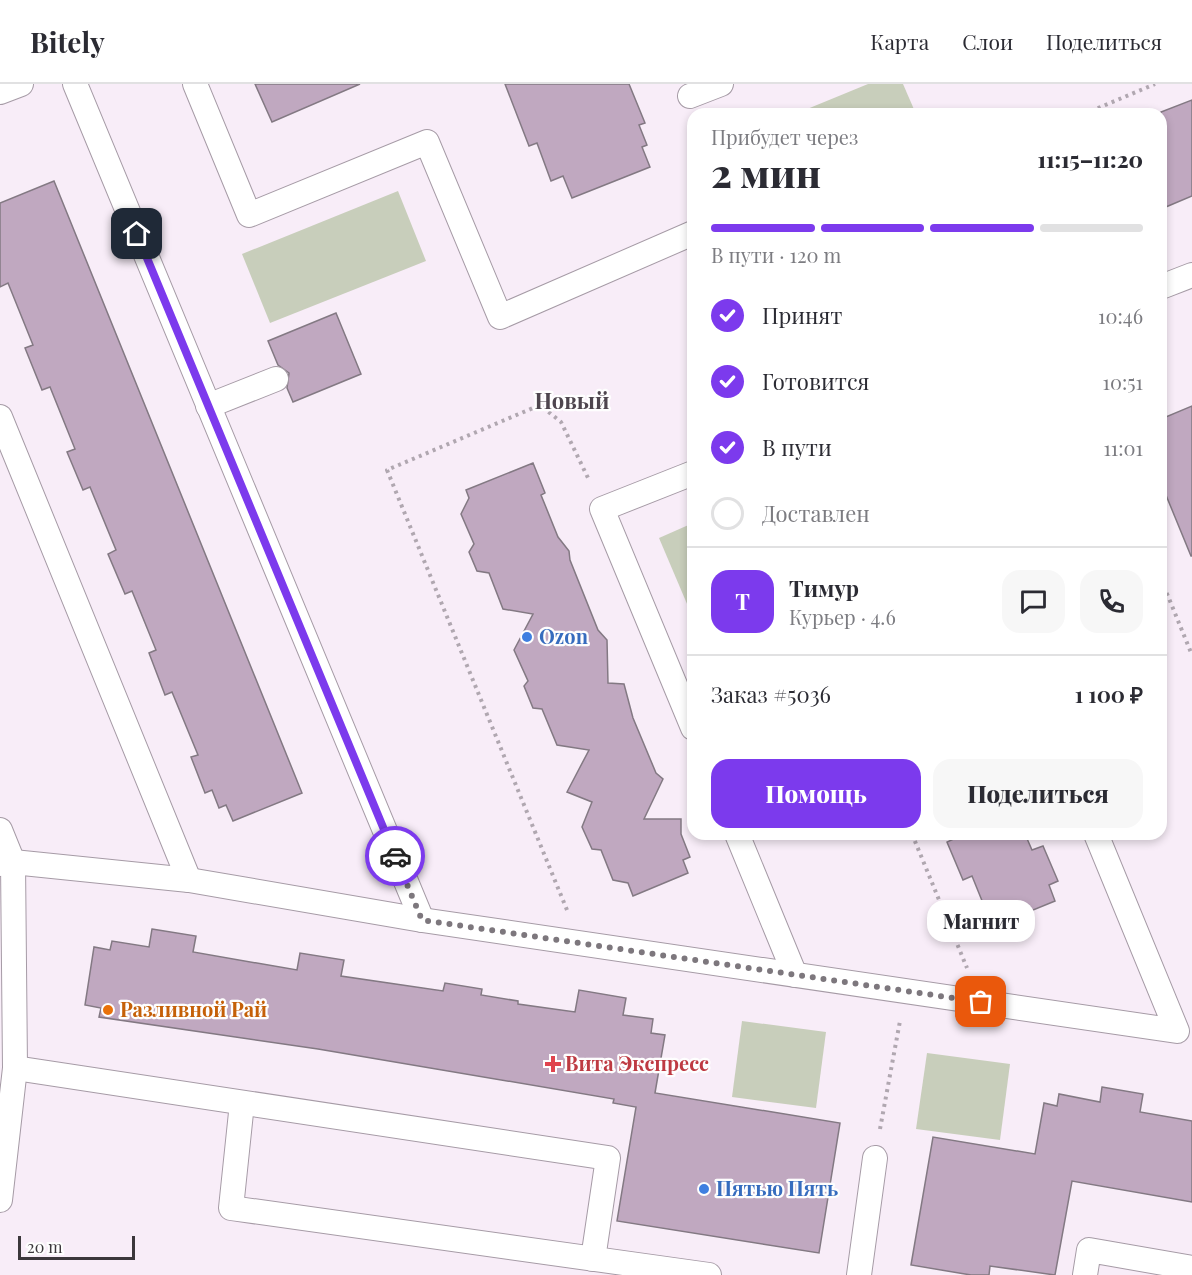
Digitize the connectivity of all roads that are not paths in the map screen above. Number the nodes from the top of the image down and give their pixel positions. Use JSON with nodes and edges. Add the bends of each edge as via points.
{"nodes":[{"id":1,"x":21,"y":84,"type":"edge"},
{"id":2,"x":75,"y":84,"type":"edge"},
{"id":3,"x":195,"y":84,"type":"edge"},
{"id":4,"x":721,"y":84,"type":"edge"},
{"id":5,"x":0,"y":92,"type":"edge"},
{"id":6,"x":690,"y":98,"type":"edge"},
{"id":7,"x":687,"y":236,"type":"edge"},
{"id":8,"x":1192,"y":275,"type":"edge"},
{"id":9,"x":1167,"y":285,"type":"edge"},
{"id":10,"x":276,"y":379,"type":"dead end"},
{"id":11,"x":208,"y":406,"type":"junction"},
{"id":12,"x":0,"y":417,"type":"edge"},
{"id":13,"x":687,"y":475,"type":"edge"},
{"id":14,"x":687,"y":714,"type":"edge"},
{"id":15,"x":0,"y":830,"type":"edge"},
{"id":16,"x":739,"y":840,"type":"edge"},
{"id":17,"x":1099,"y":840,"type":"edge"},
{"id":18,"x":6,"y":863,"type":"edge"},
{"id":19,"x":189,"y":880,"type":"junction"},
{"id":20,"x":422,"y":920,"type":"junction"},
{"id":21,"x":795,"y":975,"type":"junction"},
{"id":22,"x":1185,"y":1032,"type":"edge"},
{"id":23,"x":15,"y":1068,"type":"junction"},
{"id":24,"x":242,"y":1103,"type":"junction"},
{"id":25,"x":875,"y":1158,"type":"road end"},
{"id":26,"x":0,"y":1200,"type":"edge"},
{"id":27,"x":593,"y":1259,"type":"junction"},
{"id":28,"x":1192,"y":1268,"type":"edge"},
{"id":29,"x":709,"y":1275,"type":"edge"},
{"id":30,"x":859,"y":1275,"type":"edge"},
{"id":31,"x":1085,"y":1275,"type":"edge"}],
"edges":[{"from":1,"to":5,"type":"lane"},
{"from":2,"to":11,"type":"lane"},
{"from":3,"to":7,"type":"lane","via":[[249,215],[427,142],[500,317]]},
{"from":4,"to":6,"type":"lane"},
{"from":8,"to":9,"type":"lane"},
{"from":10,"to":11,"type":"lane"},
{"from":11,"to":20,"type":"lane"},
{"from":12,"to":19,"type":"lane"},
{"from":13,"to":14,"type":"lane","via":[[602,509]]},
{"from":15,"to":18,"type":"lane"},
{"from":16,"to":21,"type":"lane"},
{"from":17,"to":22,"type":"lane"},
{"from":18,"to":19,"type":"lane"},
{"from":18,"to":23,"type":"lane"},
{"from":19,"to":20,"type":"lane"},
{"from":20,"to":21,"type":"lane"},
{"from":21,"to":22,"type":"lane"},
{"from":23,"to":24,"type":"lane"},
{"from":23,"to":26,"type":"lane"},
{"from":24,"to":27,"type":"lane","via":[[231,1208]]},
{"from":24,"to":27,"type":"lane","via":[[608,1158]]},
{"from":25,"to":30,"type":"lane"},
{"from":27,"to":29,"type":"lane"},
{"from":28,"to":31,"type":"lane","via":[[1089,1250]]}]}
